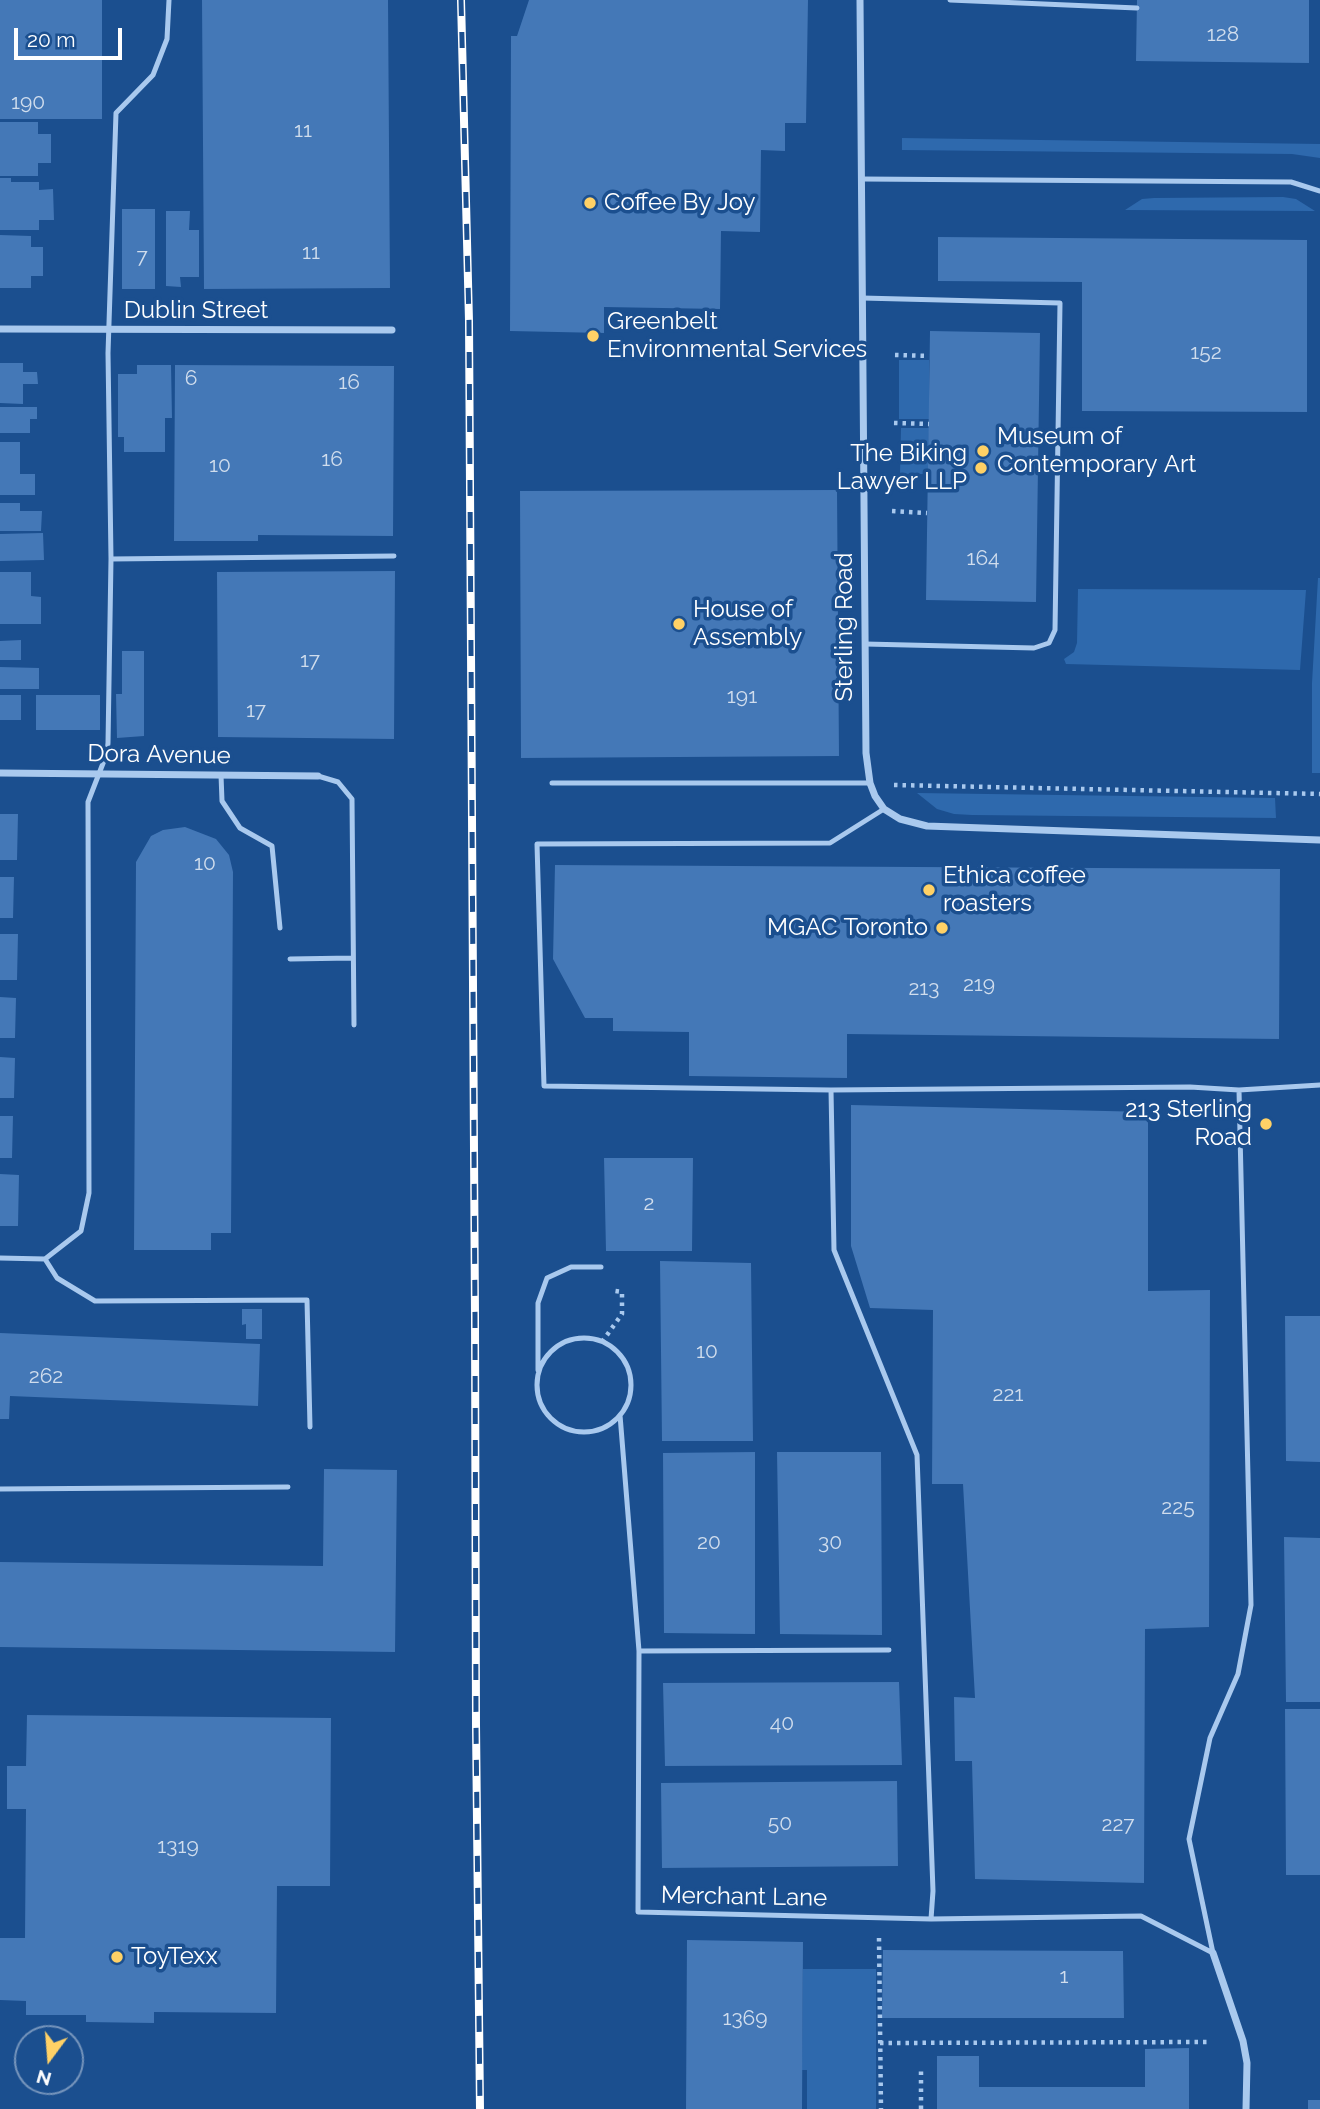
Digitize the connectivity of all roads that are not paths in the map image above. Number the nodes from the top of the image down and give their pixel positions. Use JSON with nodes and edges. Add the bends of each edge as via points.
{"nodes":[{"id":1,"x":169,"y":0,"type":"edge"},
{"id":2,"x":860,"y":0,"type":"edge"},
{"id":3,"x":950,"y":0,"type":"edge"},
{"id":4,"x":1137,"y":8,"type":"dead end"},
{"id":5,"x":862,"y":179,"type":"junction"},
{"id":6,"x":1320,"y":191,"type":"edge"},
{"id":7,"x":862,"y":298,"type":"junction"},
{"id":8,"x":0,"y":329,"type":"edge"},
{"id":9,"x":109,"y":330,"type":"junction"},
{"id":10,"x":392,"y":330,"type":"dead end"},
{"id":11,"x":394,"y":556,"type":"dead end"},
{"id":12,"x":111,"y":559,"type":"junction"},
{"id":13,"x":864,"y":644,"type":"junction"},
{"id":14,"x":0,"y":773,"type":"edge"},
{"id":15,"x":99,"y":774,"type":"junction"},
{"id":16,"x":221,"y":775,"type":"junction"},
{"id":17,"x":318,"y":776,"type":"joint"},
{"id":18,"x":552,"y":783,"type":"dead end"},
{"id":19,"x":870,"y":783,"type":"junction"},
{"id":20,"x":884,"y":809,"type":"junction"},
{"id":21,"x":1320,"y":840,"type":"edge"},
{"id":22,"x":280,"y":928,"type":"dead end"},
{"id":23,"x":352,"y":958,"type":"junction"},
{"id":24,"x":290,"y":959,"type":"dead end"},
{"id":25,"x":354,"y":1026,"type":"dead end"},
{"id":26,"x":1320,"y":1085,"type":"edge"},
{"id":27,"x":831,"y":1090,"type":"junction"},
{"id":28,"x":1239,"y":1090,"type":"junction"},
{"id":29,"x":0,"y":1258,"type":"edge"},
{"id":30,"x":45,"y":1259,"type":"junction"},
{"id":31,"x":601,"y":1267,"type":"dead end"},
{"id":32,"x":538,"y":1373,"type":"junction"},
{"id":33,"x":620,"y":1415,"type":"junction"},
{"id":34,"x":310,"y":1427,"type":"dead end"},
{"id":35,"x":288,"y":1487,"type":"dead end"},
{"id":36,"x":0,"y":1489,"type":"edge"},
{"id":37,"x":889,"y":1650,"type":"dead end"},
{"id":38,"x":639,"y":1651,"type":"junction"},
{"id":39,"x":931,"y":1919,"type":"junction"},
{"id":40,"x":1213,"y":1953,"type":"junction"},
{"id":41,"x":1246,"y":2109,"type":"edge"}],
"edges":[{"from":1,"to":9,"type":"lane","via":[[167,39],[153,75],[116,113]]},
{"from":2,"to":5,"type":"street","name":"Sterling Road"},
{"from":3,"to":4,"type":"lane"},
{"from":5,"to":6,"type":"lane","via":[[1291,182]]},
{"from":5,"to":7,"type":"street","name":"Sterling Road"},
{"from":7,"to":13,"type":"street","name":"Sterling Road"},
{"from":7,"to":13,"type":"lane","via":[[1060,303],[1055,630],[1049,643],[1034,648]]},
{"from":8,"to":9,"type":"street","name":"Dublin Street"},
{"from":9,"to":10,"type":"street","name":"Dublin Street"},
{"from":9,"to":12,"type":"lane"},
{"from":11,"to":12,"type":"lane"},
{"from":12,"to":15,"type":"lane","via":[[108,743]]},
{"from":13,"to":19,"type":"street","name":"Sterling Road"},
{"from":14,"to":15,"type":"street","name":"Dora Avenue"},
{"from":15,"to":16,"type":"street","name":"Dora Avenue"},
{"from":15,"to":30,"type":"lane","via":[[88,802],[89,1193],[81,1231]]},
{"from":16,"to":17,"type":"street","name":"Dora Avenue"},
{"from":16,"to":22,"type":"lane","via":[[222,801],[240,828],[272,846]]},
{"from":17,"to":23,"type":"lane","via":[[338,782],[352,799]]},
{"from":18,"to":19,"type":"lane"},
{"from":19,"to":20,"type":"street","name":"Sterling Road"},
{"from":20,"to":21,"type":"street","via":[[927,826]]},
{"from":20,"to":27,"type":"lane","via":[[830,843],[537,844],[544,1086]]},
{"from":23,"to":24,"type":"lane"},
{"from":23,"to":25,"type":"lane"},
{"from":26,"to":28,"type":"lane"},
{"from":27,"to":28,"type":"lane"},
{"from":27,"to":39,"type":"lane","via":[[834,1250],[917,1455]]},
{"from":28,"to":40,"type":"lane","via":[[1251,1605],[1238,1674],[1210,1738],[1189,1839]]},
{"from":29,"to":30,"type":"lane"},
{"from":30,"to":34,"type":"lane","via":[[57,1278],[95,1301],[307,1300]]},
{"from":31,"to":32,"type":"lane","via":[[571,1267],[547,1278],[538,1303]]},
{"from":32,"to":33,"type":"lane","via":[[541,1405],[562,1427],[593,1432]]},
{"from":32,"to":33,"type":"lane","name":"Merchant Lane","via":[[556,1347],[570,1340],[602,1342],[615,1350],[629,1374],[628,1403]]},
{"from":33,"to":38,"type":"lane","name":"Merchant Lane"},
{"from":35,"to":36,"type":"lane"},
{"from":37,"to":38,"type":"lane"},
{"from":38,"to":39,"type":"lane","name":"Merchant Lane","via":[[638,1912]]},
{"from":39,"to":40,"type":"lane","name":"Merchant Lane","via":[[1141,1916]]},
{"from":40,"to":41,"type":"street","via":[[1243,2041]]}]}
